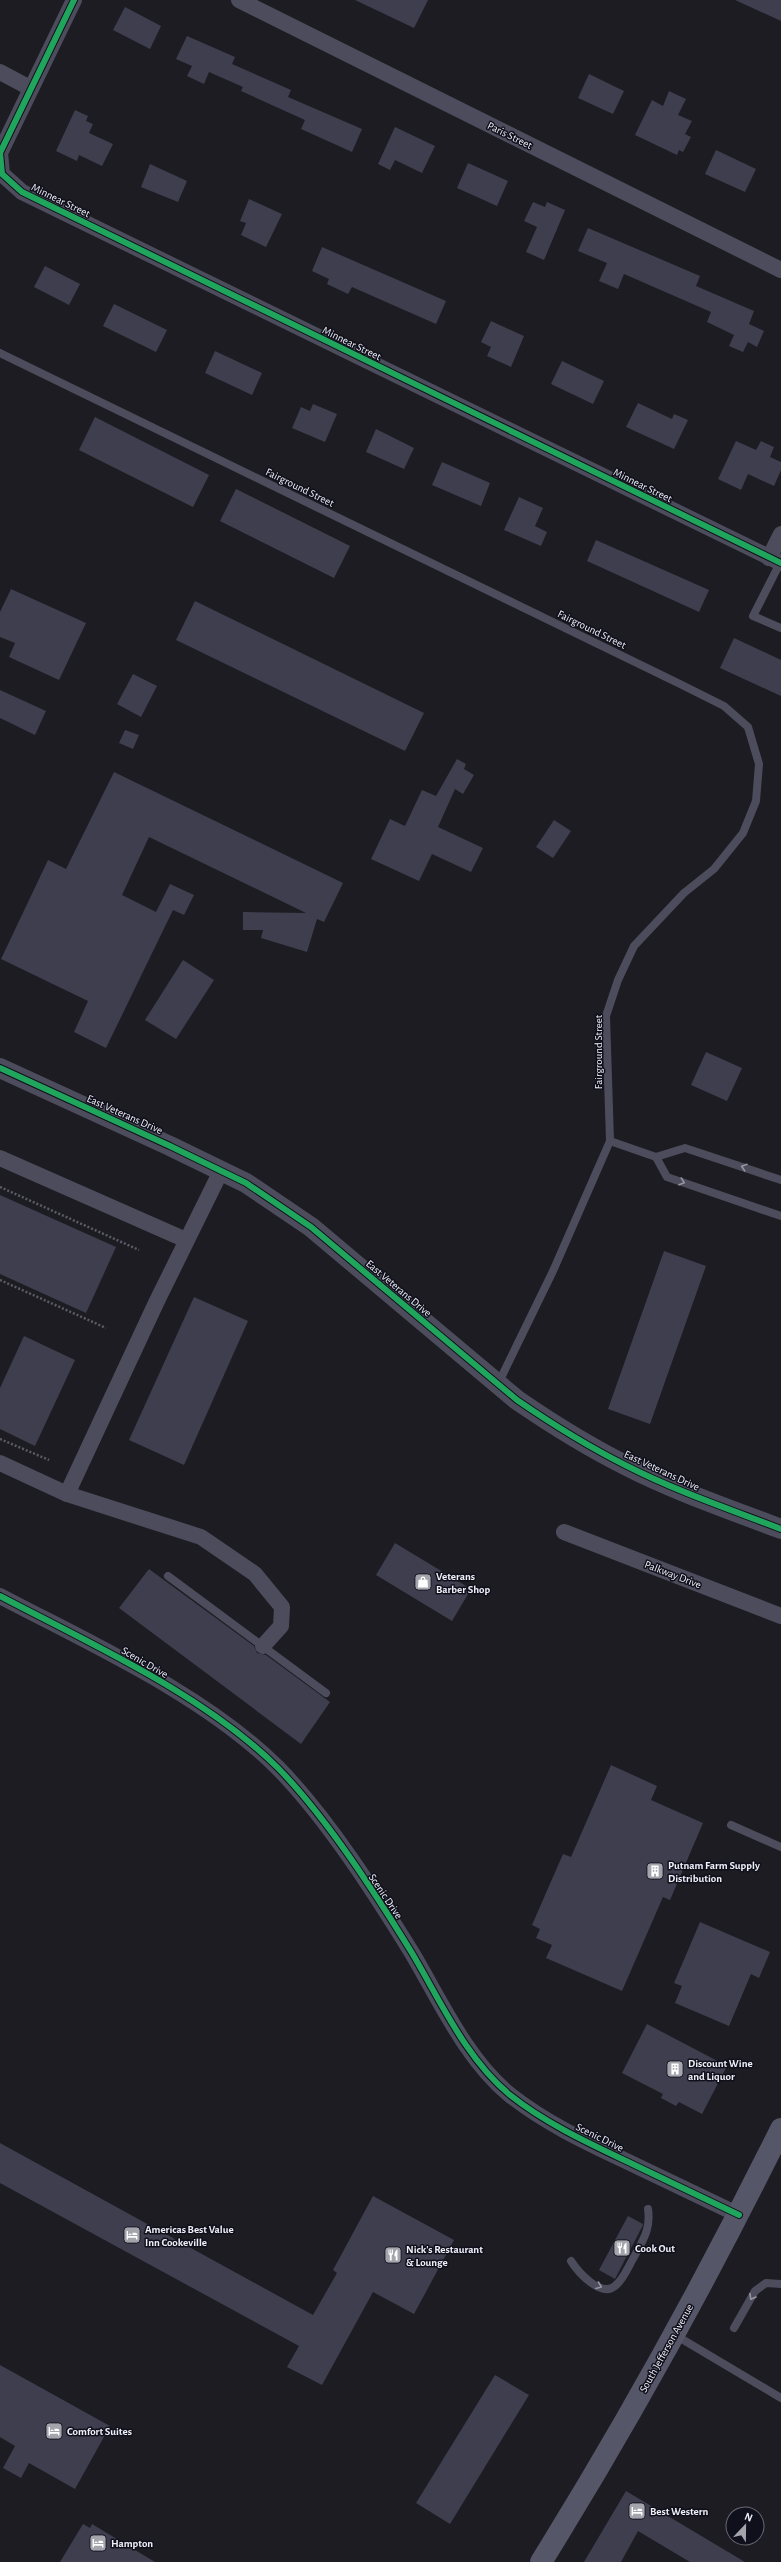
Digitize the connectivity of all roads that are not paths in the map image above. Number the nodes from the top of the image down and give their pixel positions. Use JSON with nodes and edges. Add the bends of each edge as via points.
{"nodes":[{"id":1,"x":74,"y":0,"type":"edge"},
{"id":2,"x":240,"y":0,"type":"edge"},
{"id":3,"x":0,"y":72,"type":"edge"},
{"id":4,"x":30,"y":88,"type":"junction"},
{"id":5,"x":781,"y":270,"type":"edge"},
{"id":6,"x":0,"y":353,"type":"edge"},
{"id":7,"x":781,"y":534,"type":"edge"},
{"id":8,"x":777,"y":561,"type":"edge"},
{"id":9,"x":781,"y":628,"type":"edge"},
{"id":10,"x":0,"y":1068,"type":"edge"},
{"id":11,"x":610,"y":1141,"type":"junction"},
{"id":12,"x":656,"y":1157,"type":"junction"},
{"id":13,"x":0,"y":1158,"type":"edge"},
{"id":14,"x":221,"y":1171,"type":"junction"},
{"id":15,"x":781,"y":1180,"type":"edge"},
{"id":16,"x":781,"y":1216,"type":"edge"},
{"id":17,"x":186,"y":1240,"type":"junction"},
{"id":18,"x":498,"y":1384,"type":"junction"},
{"id":19,"x":0,"y":1463,"type":"edge"},
{"id":20,"x":66,"y":1494,"type":"junction"},
{"id":21,"x":781,"y":1529,"type":"edge"},
{"id":22,"x":564,"y":1532,"type":"dead end"},
{"id":23,"x":168,"y":1576,"type":"dead end"},
{"id":24,"x":0,"y":1596,"type":"edge"},
{"id":25,"x":781,"y":1616,"type":"edge"},
{"id":26,"x":263,"y":1646,"type":"junction"},
{"id":27,"x":326,"y":1693,"type":"dead end"},
{"id":28,"x":731,"y":1825,"type":"dead end"},
{"id":29,"x":781,"y":1847,"type":"edge"},
{"id":30,"x":781,"y":2129,"type":"edge"},
{"id":31,"x":648,"y":2209,"type":"dead end"},
{"id":32,"x":739,"y":2215,"type":"junction"},
{"id":33,"x":571,"y":2261,"type":"dead end"},
{"id":34,"x":781,"y":2284,"type":"edge"},
{"id":35,"x":734,"y":2328,"type":"dead end"},
{"id":36,"x":674,"y":2335,"type":"junction"},
{"id":37,"x":781,"y":2398,"type":"edge"},
{"id":38,"x":540,"y":2562,"type":"edge"}],
"edges":[{"from":1,"to":4,"type":"street","name":"Minnear Street"},
{"from":2,"to":5,"type":"street","name":"Paris Street"},
{"from":3,"to":4,"type":"street"},
{"from":4,"to":8,"type":"street","name":"Minnear Street","via":[[0,153],[2,174],[22,192]]},
{"from":6,"to":11,"type":"lane","name":"Fairground Street","via":[[680,684],[724,706],[748,727],[759,764],[756,801],[743,833],[714,869],[684,893],[634,946],[618,980],[606,1016]]},
{"from":7,"to":8,"type":"street"},
{"from":8,"to":9,"type":"lane","via":[[752,616]]},
{"from":10,"to":14,"type":"street","name":"East Veterans Drive"},
{"from":11,"to":12,"type":"lane"},
{"from":11,"to":18,"type":"lane","name":"Fairground Street"},
{"from":15,"to":12,"type":"lane","one_way":true,"via":[[685,1148]]},
{"from":12,"to":16,"type":"lane","one_way":true,"via":[[667,1177]]},
{"from":13,"to":17,"type":"street"},
{"from":14,"to":17,"type":"street"},
{"from":14,"to":18,"type":"street","name":"East Veterans Drive","via":[[246,1183],[311,1227]]},
{"from":17,"to":20,"type":"street"},
{"from":18,"to":21,"type":"street","name":"East Veterans Drive","via":[[552,1424],[626,1466],[693,1496]]},
{"from":19,"to":20,"type":"street"},
{"from":20,"to":26,"type":"street","via":[[201,1537],[255,1574],[282,1607],[281,1626]]},
{"from":22,"to":25,"type":"street","name":"Palkway Drive"},
{"from":23,"to":26,"type":"lane"},
{"from":24,"to":32,"type":"street","name":"Scenic Drive","via":[[140,1670],[190,1700],[276,1767],[310,1804],[356,1870],[411,1951],[467,2048],[509,2094],[566,2132]]},
{"from":26,"to":27,"type":"lane"},
{"from":28,"to":29,"type":"lane"},
{"from":30,"to":32,"type":"main road","name":"South Jefferson Avenue"},
{"from":33,"to":31,"type":"lane","one_way":true,"via":[[585,2279],[605,2289],[614,2288],[621,2281],[649,2230]]},
{"from":32,"to":36,"type":"main road","name":"South Jefferson Avenue"},
{"from":34,"to":35,"type":"lane","one_way":true,"via":[[766,2283],[755,2291]]},
{"from":36,"to":37,"type":"lane"},
{"from":36,"to":38,"type":"main road","name":"South Jefferson Avenue","via":[[618,2434]]}]}
